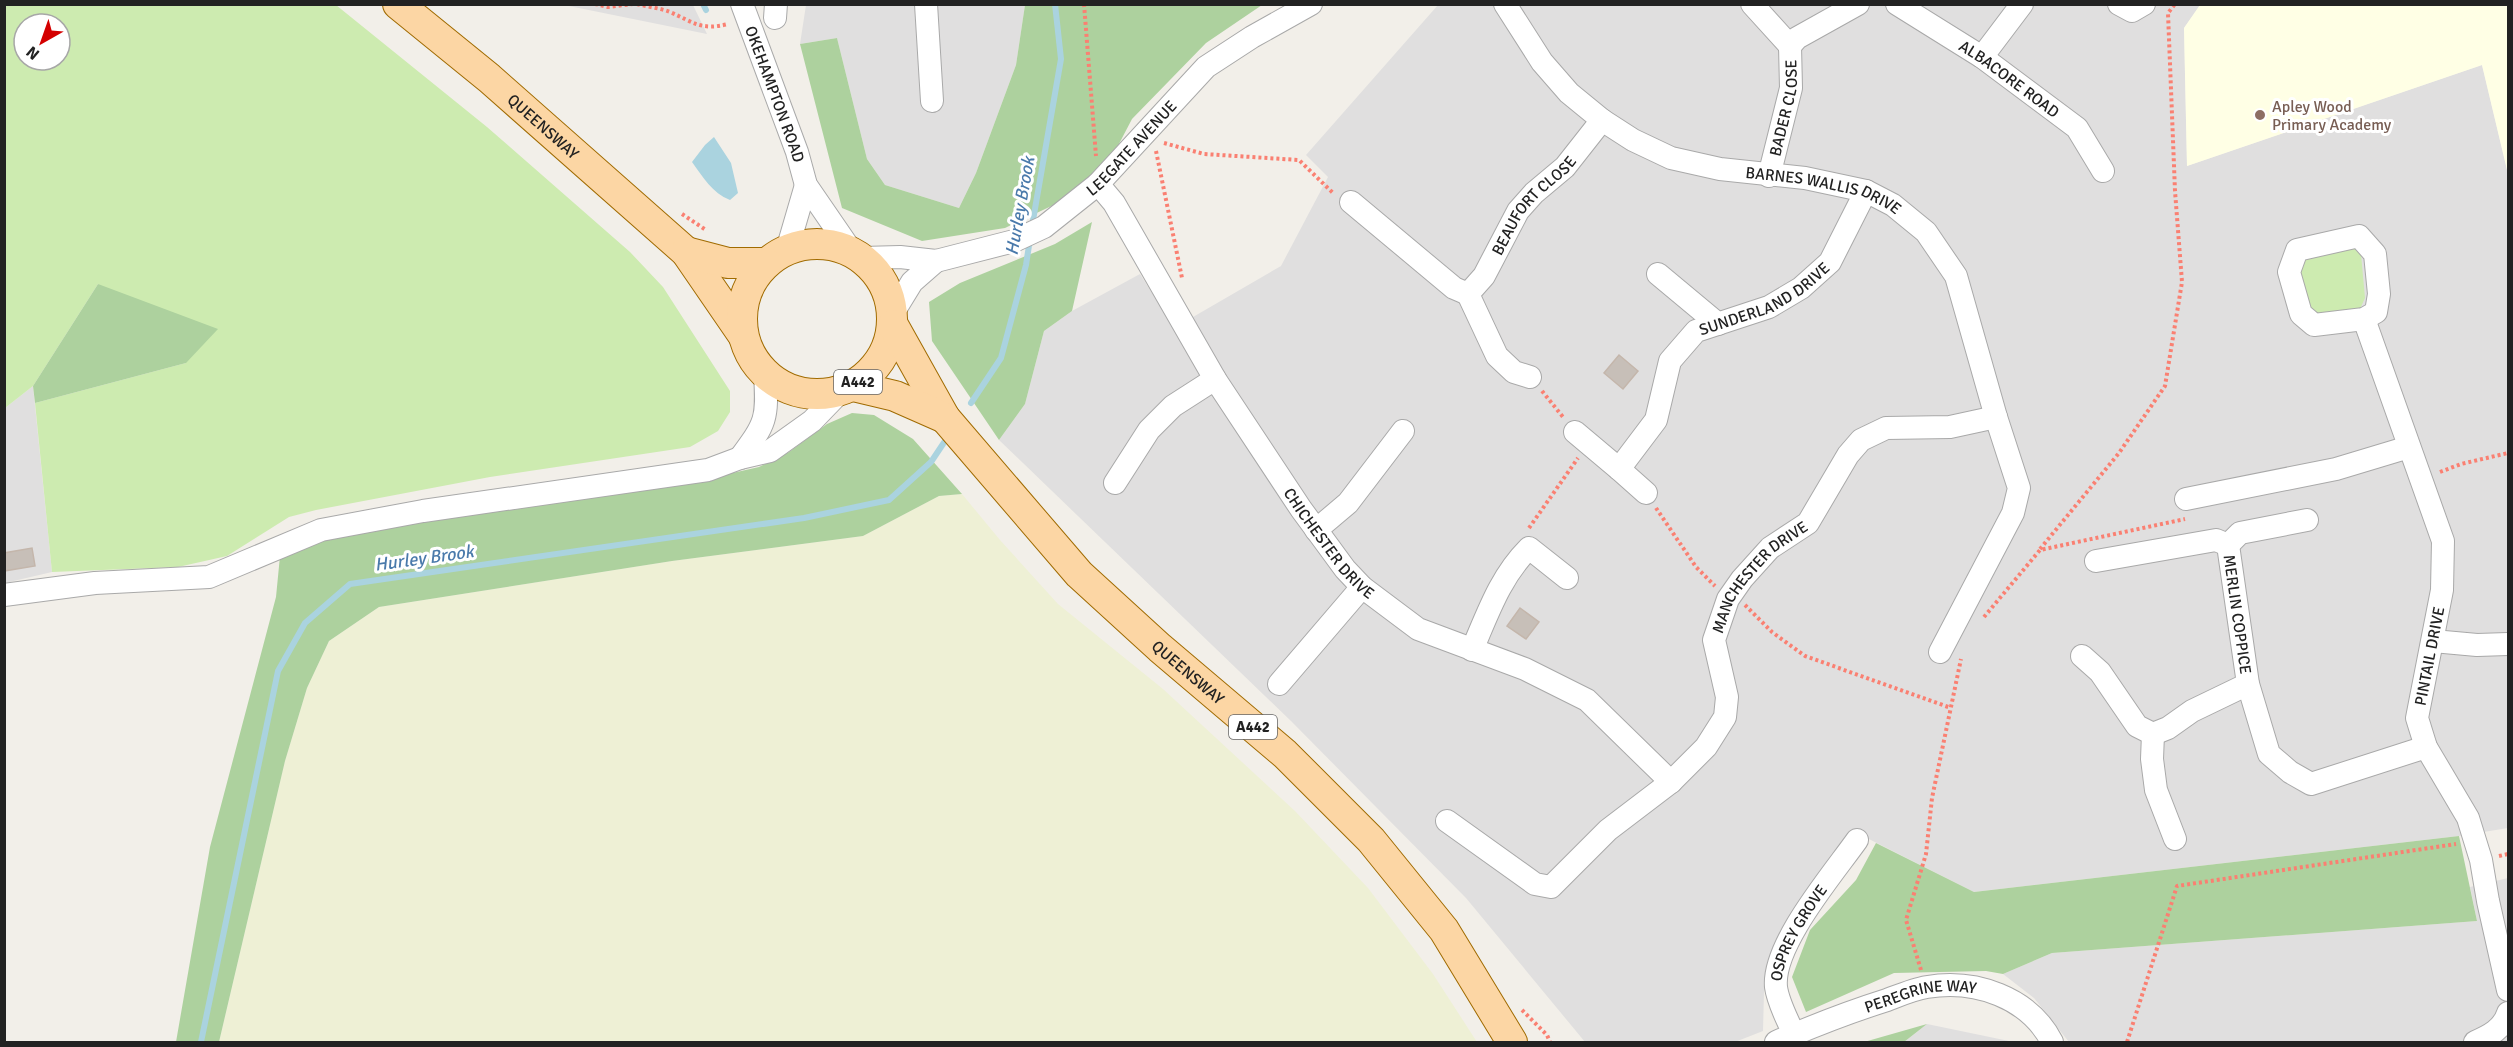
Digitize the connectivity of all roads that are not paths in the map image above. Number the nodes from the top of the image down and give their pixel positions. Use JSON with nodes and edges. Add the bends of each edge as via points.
{"nodes":[{"id":1,"x":398,"y":4,"type":"edge"},
{"id":2,"x":926,"y":4,"type":"edge"},
{"id":3,"x":1311,"y":4,"type":"edge"},
{"id":4,"x":1505,"y":4,"type":"edge"},
{"id":5,"x":1752,"y":4,"type":"edge"},
{"id":6,"x":1858,"y":4,"type":"edge"},
{"id":7,"x":1897,"y":4,"type":"edge"},
{"id":8,"x":2022,"y":4,"type":"edge"},
{"id":9,"x":2119,"y":4,"type":"edge"},
{"id":10,"x":2144,"y":4,"type":"edge"},
{"id":11,"x":745,"y":12,"type":"edge"},
{"id":12,"x":1790,"y":46,"type":"junction"},
{"id":13,"x":1982,"y":57,"type":"junction"},
{"id":14,"x":932,"y":101,"type":"dead end"},
{"id":15,"x":1602,"y":120,"type":"junction"},
{"id":16,"x":2103,"y":171,"type":"dead end"},
{"id":17,"x":1769,"y":176,"type":"junction"},
{"id":18,"x":1098,"y":184,"type":"junction"},
{"id":19,"x":806,"y":185,"type":"junction"},
{"id":20,"x":1866,"y":191,"type":"junction"},
{"id":21,"x":1345,"y":200,"type":"road end"},
{"id":22,"x":687,"y":252,"type":"junction"},
{"id":23,"x":857,"y":255,"type":"junction"},
{"id":24,"x":776,"y":257,"type":"junction"},
{"id":25,"x":936,"y":261,"type":"junction"},
{"id":26,"x":1658,"y":274,"type":"dead end"},
{"id":27,"x":1468,"y":294,"type":"junction"},
{"id":28,"x":893,"y":319,"type":"junction"},
{"id":29,"x":2364,"y":319,"type":"junction"},
{"id":30,"x":1718,"y":324,"type":"junction"},
{"id":31,"x":743,"y":335,"type":"junction"},
{"id":32,"x":1522,"y":374,"type":"road end"},
{"id":33,"x":765,"y":375,"type":"junction"},
{"id":34,"x":1215,"y":379,"type":"junction"},
{"id":35,"x":847,"y":389,"type":"junction"},
{"id":36,"x":1996,"y":417,"type":"junction"},
{"id":37,"x":951,"y":426,"type":"junction"},
{"id":38,"x":1403,"y":431,"type":"dead end"},
{"id":39,"x":1581,"y":437,"type":"road end"},
{"id":40,"x":2409,"y":447,"type":"junction"},
{"id":41,"x":740,"y":458,"type":"junction"},
{"id":42,"x":1623,"y":464,"type":"junction"},
{"id":43,"x":1115,"y":483,"type":"dead end"},
{"id":44,"x":1646,"y":493,"type":"road end"},
{"id":45,"x":2186,"y":499,"type":"dead end"},
{"id":46,"x":2307,"y":520,"type":"dead end"},
{"id":47,"x":1317,"y":530,"type":"junction"},
{"id":48,"x":2228,"y":545,"type":"junction"},
{"id":49,"x":2096,"y":561,"type":"dead end"},
{"id":50,"x":1567,"y":578,"type":"dead end"},
{"id":51,"x":1362,"y":587,"type":"junction"},
{"id":52,"x":4,"y":595,"type":"edge"},
{"id":53,"x":2433,"y":641,"type":"junction"},
{"id":54,"x":2508,"y":644,"type":"edge"},
{"id":55,"x":1472,"y":650,"type":"junction"},
{"id":56,"x":1940,"y":652,"type":"dead end"},
{"id":57,"x":2082,"y":656,"type":"dead end"},
{"id":58,"x":1278,"y":684,"type":"dead end"},
{"id":59,"x":2248,"y":684,"type":"junction"},
{"id":60,"x":2161,"y":731,"type":"junction"},
{"id":61,"x":2426,"y":747,"type":"junction"},
{"id":62,"x":1671,"y":782,"type":"junction"},
{"id":63,"x":1448,"y":821,"type":"dead end"},
{"id":64,"x":2175,"y":839,"type":"dead end"},
{"id":65,"x":1857,"y":840,"type":"dead end"},
{"id":66,"x":2498,"y":899,"type":"edge"},
{"id":67,"x":2508,"y":990,"type":"edge"},
{"id":68,"x":2508,"y":1019,"type":"edge"},
{"id":69,"x":1785,"y":1039,"type":"edge"},
{"id":70,"x":1512,"y":1042,"type":"edge"},
{"id":71,"x":2052,"y":1042,"type":"edge"},
{"id":72,"x":2475,"y":1042,"type":"edge"}],
"edges":[{"from":1,"to":22,"type":"main road","name":"QUEENSWAY","number":"A442","via":[[489,78]]},
{"from":2,"to":14,"type":"street"},
{"from":3,"to":18,"type":"street","name":"LEEGATE AVENUE","via":[[1206,67]]},
{"from":4,"to":15,"type":"street","name":"BARNES WALLIS DRIVE","via":[[1542,62],[1569,93]]},
{"from":5,"to":12,"type":"street"},
{"from":6,"to":12,"type":"street","name":"BADER CLOSE","via":[[1797,38]]},
{"from":7,"to":13,"type":"street","name":"ALBACORE ROAD"},
{"from":8,"to":13,"type":"street"},
{"from":9,"to":10,"type":"street","via":[[2132,11]]},
{"from":11,"to":19,"type":"street","name":"OKEHAMPTON ROAD"},
{"from":12,"to":17,"type":"street","name":"BADER CLOSE","via":[[1791,88]]},
{"from":13,"to":16,"type":"street","name":"ALBACORE ROAD","via":[[2077,128]]},
{"from":15,"to":17,"type":"street","name":"BARNES WALLIS DRIVE","via":[[1671,158]]},
{"from":15,"to":27,"type":"street","name":"BEAUFORT CLOSE","via":[[1564,167],[1518,211],[1484,276]]},
{"from":17,"to":20,"type":"street","name":"BARNES WALLIS DRIVE","via":[[1805,178]]},
{"from":18,"to":25,"type":"street","name":"LEEGATE AVENUE","via":[[1044,227]]},
{"from":18,"to":34,"type":"street","name":"CHICHESTER DRIVE","via":[[1114,202]]},
{"from":19,"to":23,"type":"street","name":"OKEHAMPTON ROAD"},
{"from":19,"to":24,"type":"street","name":"OKEHAMPTON ROAD"},
{"from":20,"to":30,"type":"street","name":"SUNDERLAND DRIVE","via":[[1830,262],[1801,288],[1769,307]]},
{"from":20,"to":36,"type":"street","name":"BARNES WALLIS DRIVE","via":[[1893,205],[1926,232],[1956,276]]},
{"from":21,"to":27,"type":"street","via":[[1454,288]]},
{"from":22,"to":24,"type":"main road","number":"A442","via":[[728,263]]},
{"from":22,"to":31,"type":"main road","number":"A442"},
{"from":23,"to":24,"type":"main road","number":"A442","via":[[831,245],[808,244]]},
{"from":23,"to":25,"type":"street","name":"LEEGATE AVENUE"},
{"from":23,"to":28,"type":"main road","number":"A442","via":[[877,273],[888,292]]},
{"from":24,"to":31,"type":"main road","number":"A442","via":[[750,284],[742,309]]},
{"from":25,"to":28,"type":"street","name":"LEEGATE AVENUE","via":[[912,282]]},
{"from":26,"to":30,"type":"street"},
{"from":27,"to":32,"type":"street","via":[[1497,356]]},
{"from":28,"to":35,"type":"main road","number":"A442","via":[[887,350],[878,364]]},
{"from":28,"to":37,"type":"main road","number":"A442"},
{"from":29,"to":29,"type":"street","via":[[2314,326],[2301,314],[2289,272],[2297,250],[2360,236],[2375,254],[2379,294],[2376,312]]},
{"from":29,"to":40,"type":"street","name":"PINTAIL DRIVE"},
{"from":30,"to":42,"type":"street","name":"SUNDERLAND DRIVE","via":[[1696,331],[1670,361],[1656,420]]},
{"from":31,"to":33,"type":"main road","number":"A442","via":[[751,357]]},
{"from":33,"to":35,"type":"main road","number":"A442","via":[[788,389],[814,395]]},
{"from":33,"to":41,"type":"street","via":[[768,408],[760,430]]},
{"from":34,"to":43,"type":"street","via":[[1173,405],[1149,430]]},
{"from":34,"to":47,"type":"street","name":"CHICHESTER DRIVE"},
{"from":35,"to":37,"type":"main road","number":"A442","via":[[895,396]]},
{"from":35,"to":41,"type":"street","via":[[770,451]]},
{"from":36,"to":56,"type":"street","name":"BARNES WALLIS DRIVE","via":[[2019,488],[2013,513]]},
{"from":36,"to":62,"type":"street","name":"MANCHESTER DRIVE","via":[[1950,427],[1886,428],[1861,440],[1808,524],[1770,548],[1730,596],[1714,640],[1727,696],[1725,717],[1707,747]]},
{"from":37,"to":70,"type":"main road","name":"QUEENSWAY","number":"A442","via":[[1079,574],[1285,754],[1371,840],[1444,930]]},
{"from":38,"to":47,"type":"street","via":[[1348,503]]},
{"from":39,"to":42,"type":"street"},
{"from":40,"to":45,"type":"street","via":[[2336,469]]},
{"from":40,"to":53,"type":"street","name":"PINTAIL DRIVE","via":[[2443,541],[2442,590]]},
{"from":41,"to":52,"type":"street","via":[[708,470],[423,511],[321,530],[209,577],[94,583]]},
{"from":42,"to":44,"type":"street"},
{"from":46,"to":48,"type":"street","via":[[2240,533]]},
{"from":47,"to":51,"type":"street","name":"CHICHESTER DRIVE"},
{"from":48,"to":49,"type":"street","via":[[2217,540]]},
{"from":48,"to":59,"type":"street","name":"MERLIN COPPICE"},
{"from":50,"to":55,"type":"street","via":[[1529,548],[1500,583]]},
{"from":51,"to":55,"type":"street","name":"CHICHESTER DRIVE","via":[[1418,629]]},
{"from":51,"to":58,"type":"street"},
{"from":53,"to":54,"type":"street"},
{"from":53,"to":61,"type":"street","name":"PINTAIL DRIVE","via":[[2417,718]]},
{"from":55,"to":62,"type":"street","name":"CHICHESTER DRIVE","via":[[1525,669],[1587,700]]},
{"from":57,"to":60,"type":"street","via":[[2100,672],[2137,726]]},
{"from":59,"to":60,"type":"street","name":"MERLIN COPPICE"},
{"from":59,"to":61,"type":"street","name":"MERLIN COPPICE","via":[[2269,754],[2311,784]]},
{"from":60,"to":64,"type":"street","via":[[2152,759],[2156,790]]},
{"from":61,"to":66,"type":"street","name":"PINTAIL DRIVE","via":[[2468,818]]},
{"from":62,"to":63,"type":"street","name":"MANCHESTER DRIVE","via":[[1608,830],[1551,887],[1535,884]]},
{"from":65,"to":69,"type":"street","name":"OSPREY GROVE","via":[[1793,932],[1781,961],[1776,988]]},
{"from":66,"to":67,"type":"street","name":"PINTAIL DRIVE"},
{"from":68,"to":72,"type":"street","via":[[2491,1035]]},
{"from":69,"to":71,"type":"street","name":"PEREGRINE WAY","via":[[1835,1017],[1926,987],[1962,986],[1986,989],[2011,999],[2032,1016]]}]}
